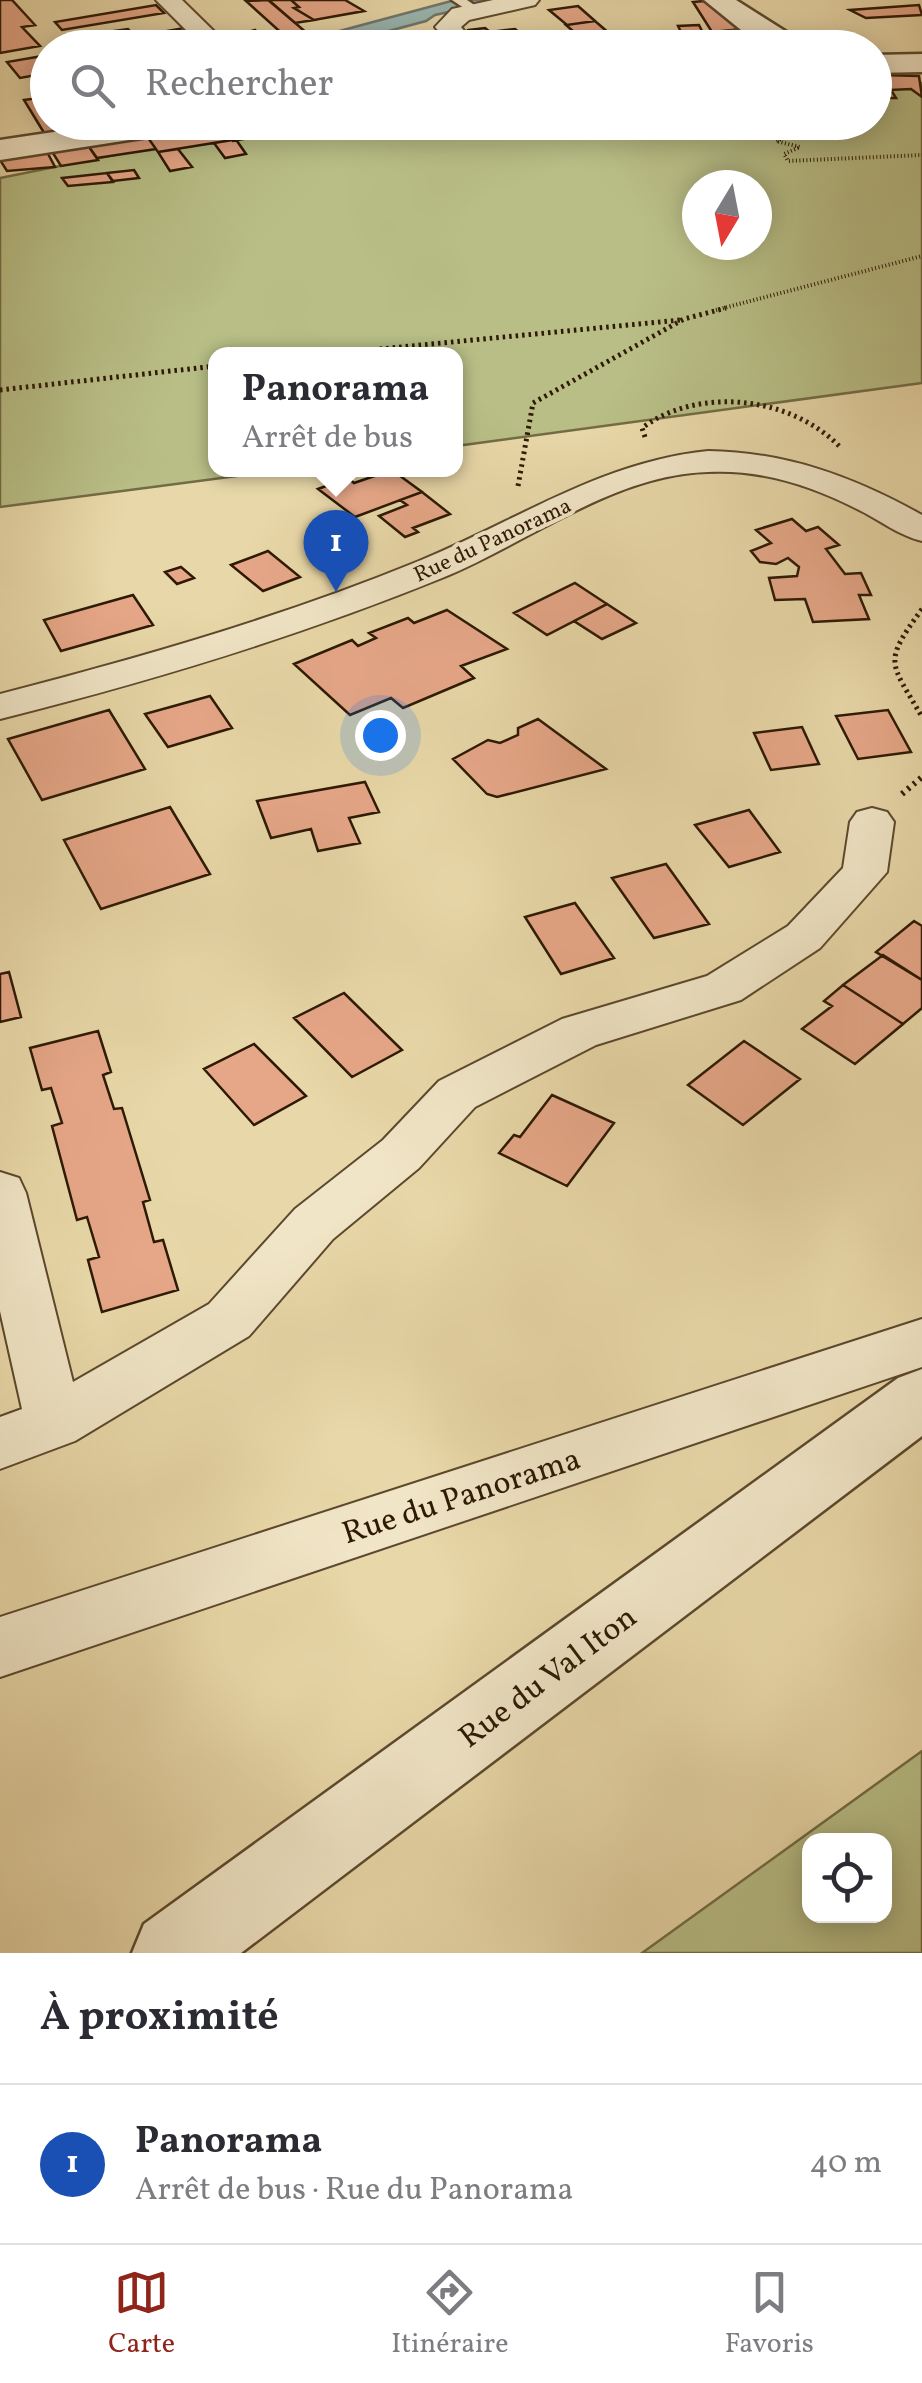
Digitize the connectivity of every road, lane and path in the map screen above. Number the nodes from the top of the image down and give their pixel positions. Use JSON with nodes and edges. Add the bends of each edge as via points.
{"nodes":[{"id":1,"x":168,"y":0,"type":"edge"},
{"id":2,"x":527,"y":0,"type":"edge"},
{"id":3,"x":718,"y":0,"type":"edge"},
{"id":4,"x":470,"y":6,"type":"edge"},
{"id":5,"x":200,"y":30,"type":"edge"},
{"id":6,"x":448,"y":30,"type":"edge"},
{"id":7,"x":760,"y":30,"type":"edge"},
{"id":8,"x":922,"y":63,"type":"edge"},
{"id":9,"x":892,"y":64,"type":"edge"},
{"id":10,"x":66,"y":140,"type":"edge"},
{"id":11,"x":779,"y":140,"type":"edge"},
{"id":12,"x":0,"y":150,"type":"edge"},
{"id":13,"x":922,"y":155,"type":"edge"},
{"id":14,"x":922,"y":256,"type":"edge"},
{"id":15,"x":684,"y":319,"type":"junction"},
{"id":16,"x":399,"y":347,"type":"edge"},
{"id":17,"x":208,"y":367,"type":"edge"},
{"id":18,"x":0,"y":390,"type":"edge"},
{"id":19,"x":536,"y":520,"type":"junction"},
{"id":20,"x":922,"y":530,"type":"edge"},
{"id":21,"x":922,"y":609,"type":"edge"},
{"id":22,"x":0,"y":707,"type":"edge"},
{"id":23,"x":922,"y":717,"type":"edge"},
{"id":24,"x":872,"y":822,"type":"dead end"},
{"id":25,"x":0,"y":1193,"type":"edge"},
{"id":26,"x":922,"y":1343,"type":"edge"},
{"id":27,"x":922,"y":1398,"type":"edge"},
{"id":28,"x":54,"y":1423,"type":"junction"},
{"id":29,"x":0,"y":1443,"type":"edge"},
{"id":30,"x":0,"y":1647,"type":"edge"},
{"id":31,"x":172,"y":1953,"type":"edge"}],
"edges":[{"from":1,"to":5,"type":"street"},
{"from":2,"to":4,"type":"street"},
{"from":3,"to":7,"type":"street"},
{"from":4,"to":6,"type":"street"},
{"from":8,"to":9,"type":"street"},
{"from":10,"to":12,"type":"street"},
{"from":11,"to":13,"type":"path","via":[[800,147],[784,154],[788,161]]},
{"from":14,"to":15,"type":"path"},
{"from":15,"to":16,"type":"path"},
{"from":15,"to":19,"type":"path","via":[[533,403],[517,482]]},
{"from":17,"to":18,"type":"path"},
{"from":19,"to":20,"type":"street","name":"Rue du Panorama","via":[[656,466],[710,461],[824,479]]},
{"from":19,"to":22,"type":"street","name":"Rue du Panorama","via":[[440,566],[299,620],[194,656]]},
{"from":21,"to":23,"type":"path","via":[[895,646],[893,666]]},
{"from":24,"to":28,"type":"street","via":[[865,872],[804,938],[724,988],[578,1032],[457,1094],[401,1154],[314,1224],[229,1320]]},
{"from":25,"to":28,"type":"street"},
{"from":26,"to":30,"type":"street","name":"Rue du Panorama"},
{"from":27,"to":31,"type":"street","name":"Rue du Val Iton"},
{"from":28,"to":29,"type":"street"}]}
